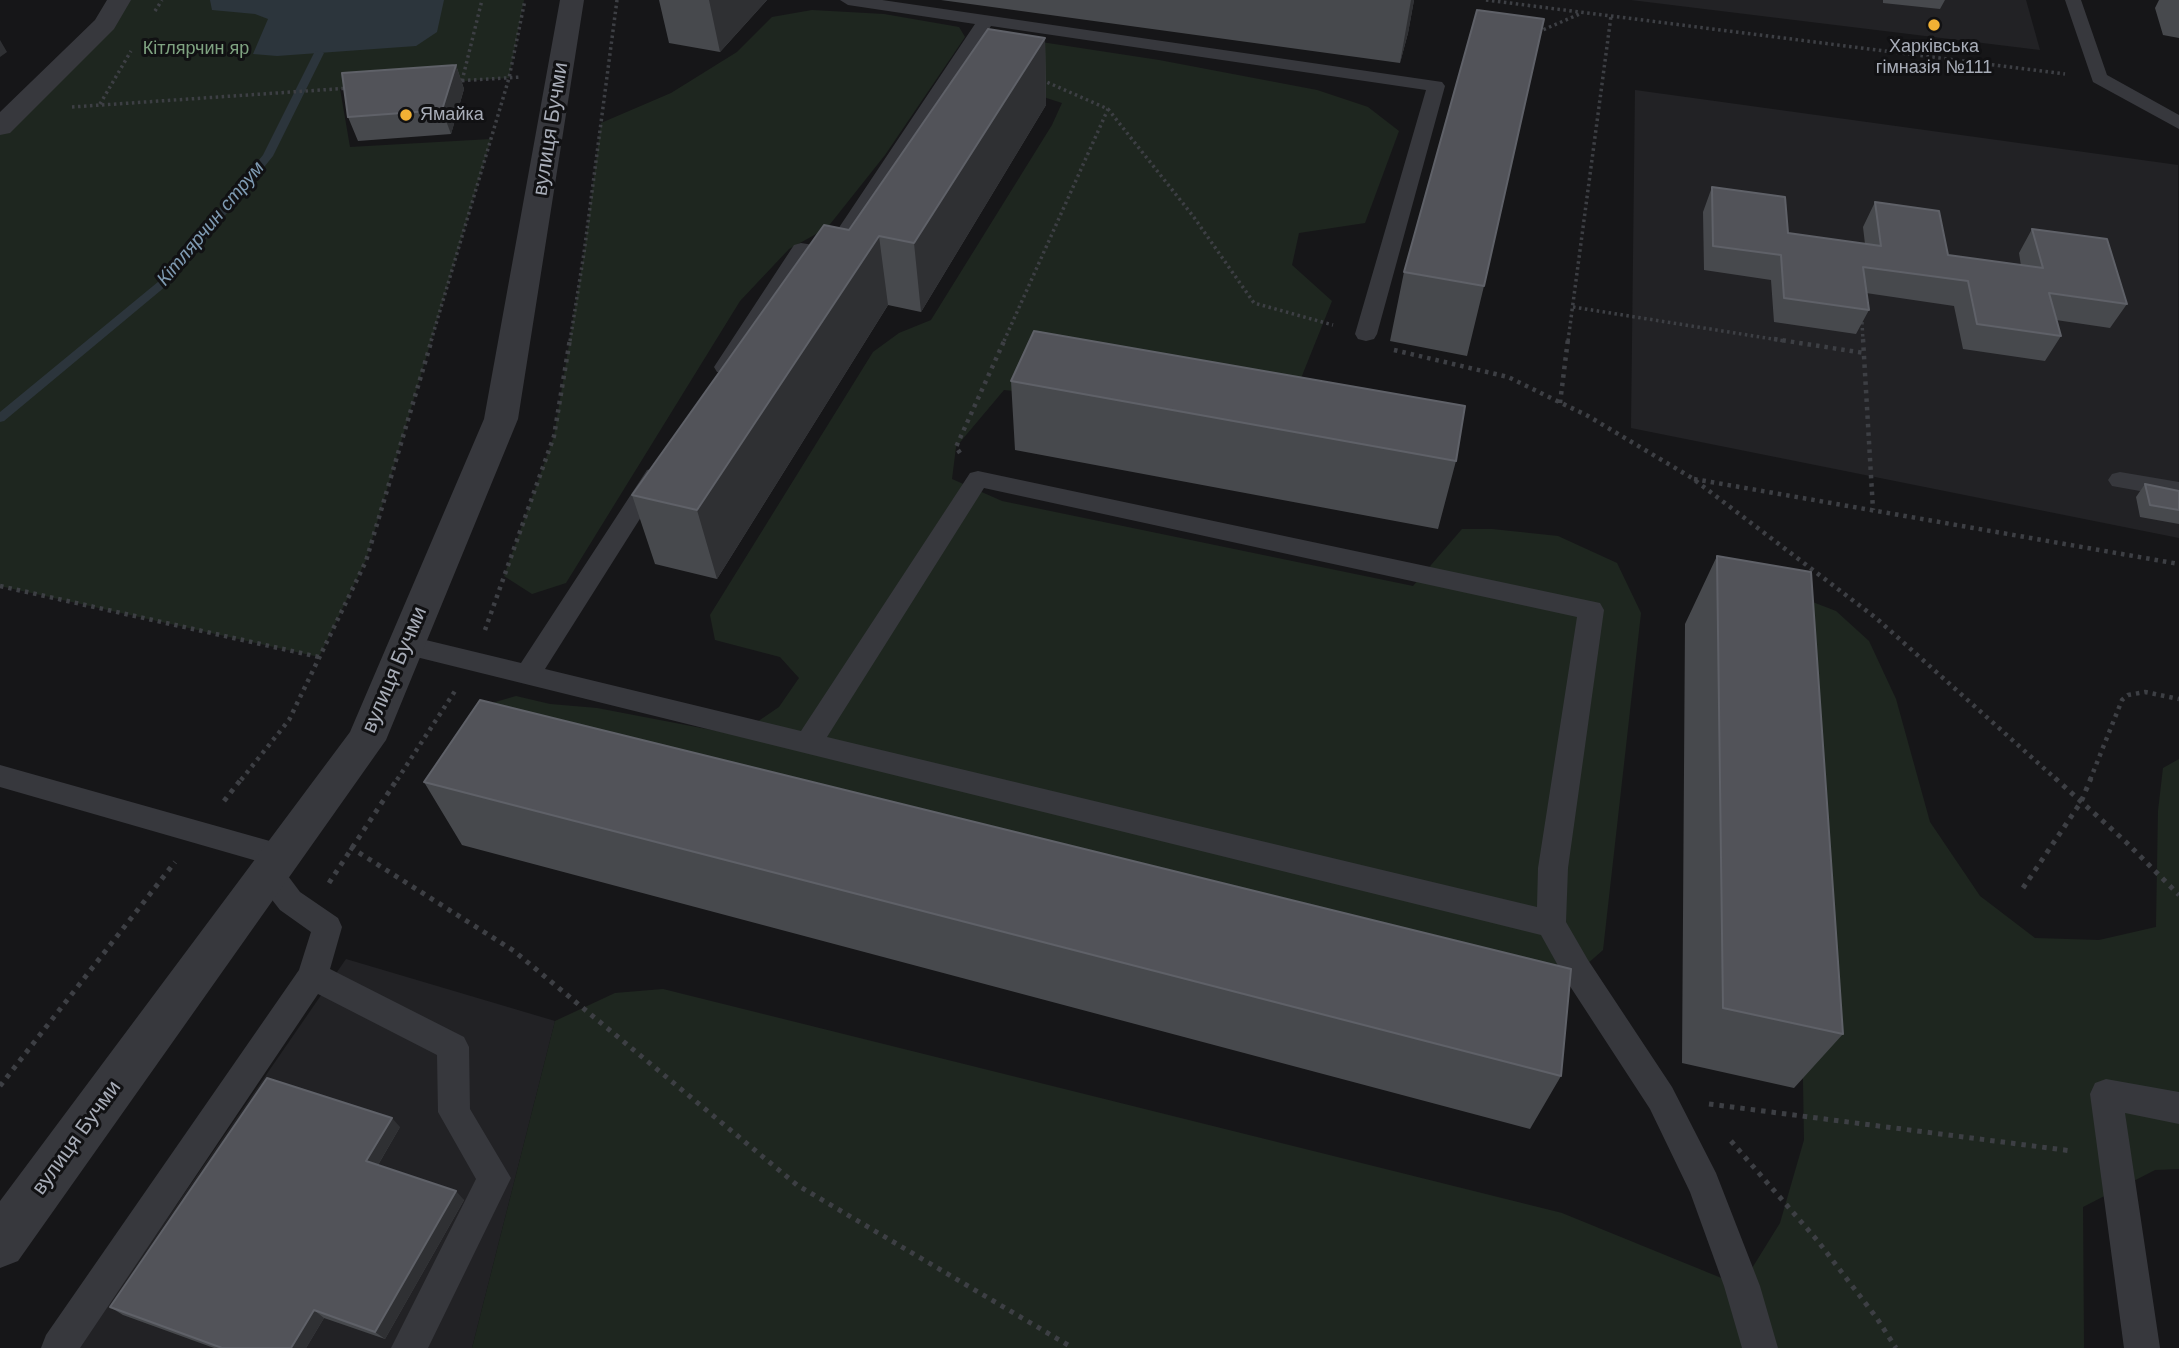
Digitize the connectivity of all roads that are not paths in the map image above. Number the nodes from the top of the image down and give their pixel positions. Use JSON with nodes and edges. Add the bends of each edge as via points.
{"nodes":[{"id":1,"x":119,"y":0,"type":"edge"},
{"id":2,"x":572,"y":0,"type":"edge"},
{"id":3,"x":848,"y":0,"type":"edge"},
{"id":4,"x":2073,"y":0,"type":"edge"},
{"id":5,"x":985,"y":22,"type":"junction"},
{"id":6,"x":9,"y":119,"type":"edge"},
{"id":7,"x":2179,"y":123,"type":"edge"},
{"id":8,"x":1366,"y":334,"type":"road end"},
{"id":9,"x":712,"y":387,"type":"edge"},
{"id":10,"x":668,"y":456,"type":"edge"},
{"id":11,"x":2120,"y":480,"type":"dead end"},
{"id":12,"x":2179,"y":490,"type":"edge"},
{"id":13,"x":405,"y":645,"type":"junction"},
{"id":14,"x":527,"y":674,"type":"junction"},
{"id":15,"x":808,"y":743,"type":"junction"},
{"id":16,"x":0,"y":776,"type":"edge"},
{"id":17,"x":275,"y":865,"type":"junction"},
{"id":18,"x":1551,"y":924,"type":"junction"},
{"id":19,"x":313,"y":976,"type":"junction"},
{"id":20,"x":2179,"y":1108,"type":"edge"},
{"id":21,"x":0,"y":1243,"type":"edge"},
{"id":22,"x":59,"y":1348,"type":"edge"},
{"id":23,"x":409,"y":1348,"type":"edge"},
{"id":24,"x":1760,"y":1348,"type":"edge"},
{"id":25,"x":2142,"y":1348,"type":"edge"}],
"edges":[{"from":1,"to":6,"type":"street","via":[[105,24]]},
{"from":2,"to":13,"type":"street","name":"вулиця Бучми","via":[[501,419]]},
{"from":3,"to":5,"type":"lane"},
{"from":4,"to":7,"type":"lane","via":[[2099,78]]},
{"from":5,"to":8,"type":"lane","via":[[1436,86]]},
{"from":5,"to":9,"type":"lane","via":[[831,254],[801,249]]},
{"from":10,"to":14,"type":"lane"},
{"from":11,"to":12,"type":"lane"},
{"from":13,"to":14,"type":"lane"},
{"from":13,"to":17,"type":"street","name":"вулиця Бучми","via":[[366,740]]},
{"from":14,"to":15,"type":"lane"},
{"from":15,"to":18,"type":"lane"},
{"from":15,"to":18,"type":"lane","via":[[978,479],[1591,610],[1553,868]]},
{"from":16,"to":17,"type":"lane","via":[[198,832]]},
{"from":17,"to":19,"type":"lane","via":[[290,901],[327,928]]},
{"from":17,"to":21,"type":"street","name":"вулиця Бучми"},
{"from":18,"to":24,"type":"lane","via":[[1667,1110],[1704,1185]]},
{"from":19,"to":22,"type":"lane"},
{"from":19,"to":23,"type":"lane","via":[[453,1047],[454,1112],[494,1178]]},
{"from":20,"to":25,"type":"lane","via":[[2106,1094]]}]}
